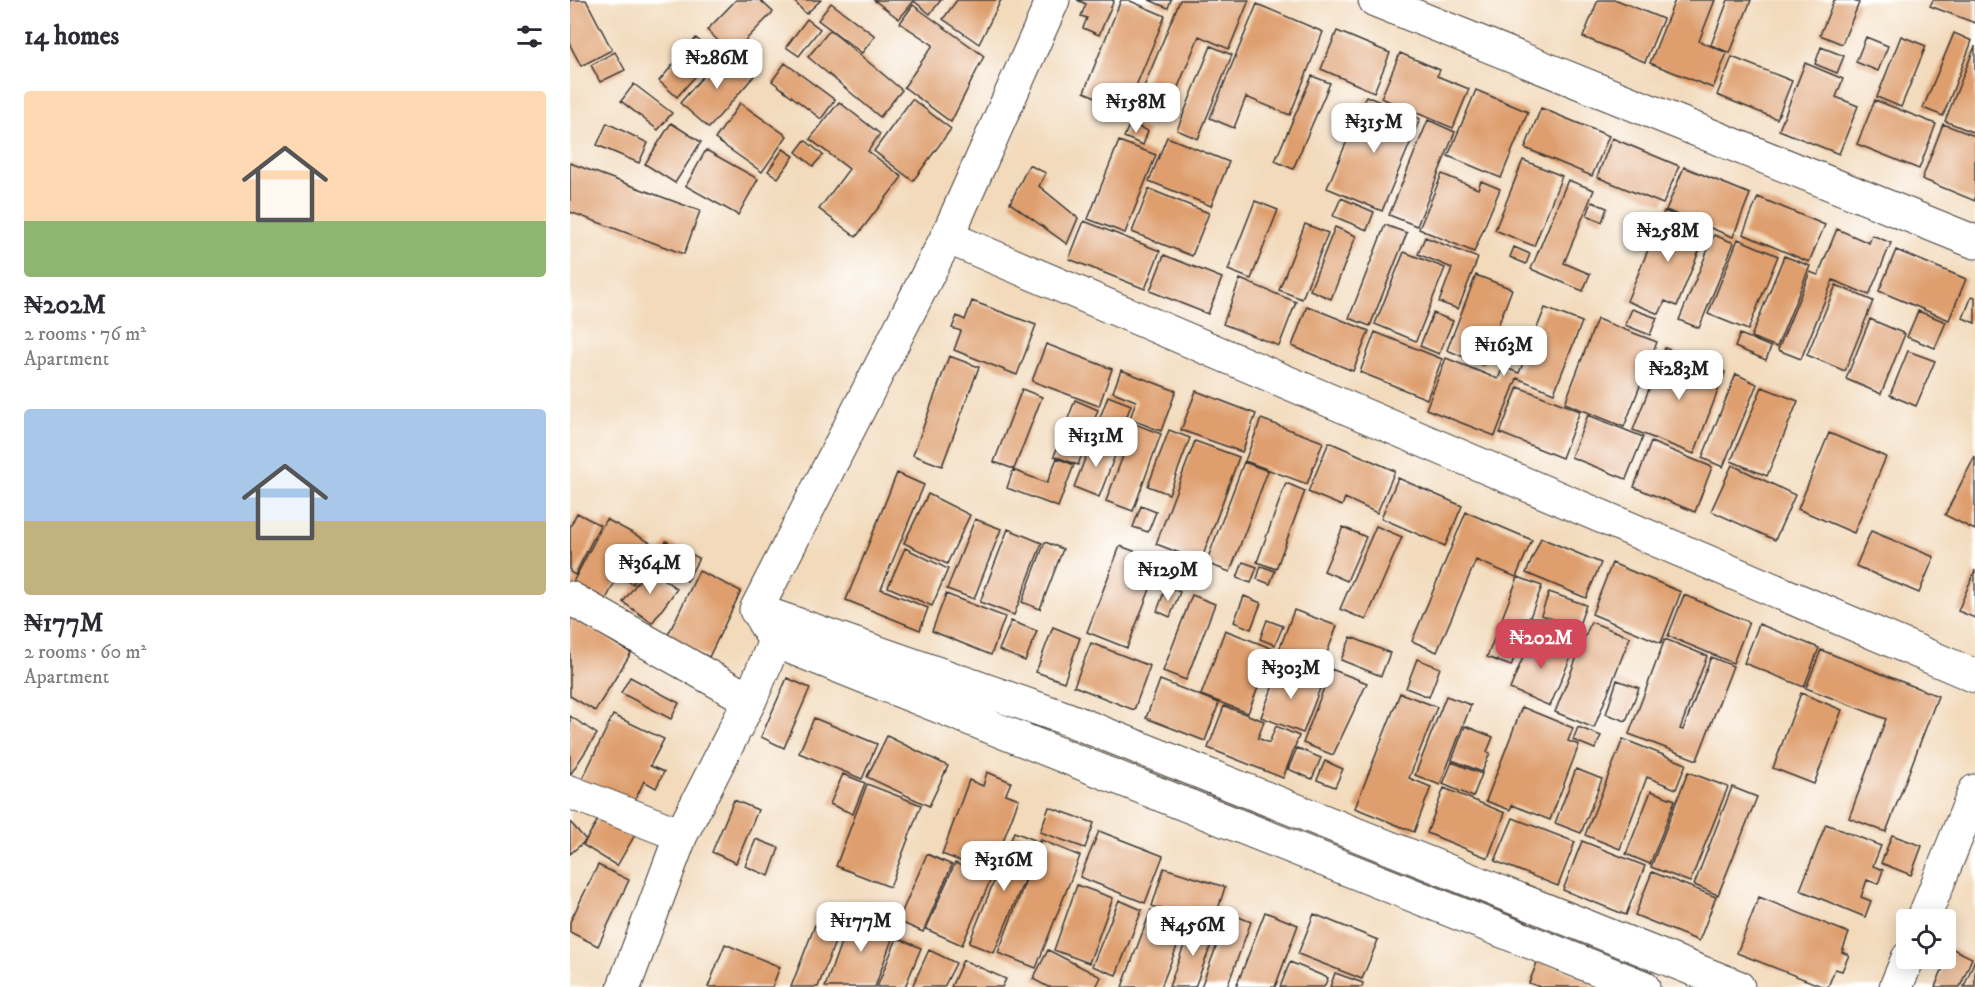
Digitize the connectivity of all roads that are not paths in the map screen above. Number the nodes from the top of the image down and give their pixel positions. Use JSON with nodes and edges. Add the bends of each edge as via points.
{"nodes":[{"id":1,"x":1053,"y":0,"type":"edge"},
{"id":2,"x":1375,"y":0,"type":"edge"},
{"id":3,"x":947,"y":237,"type":"junction"},
{"id":4,"x":1975,"y":242,"type":"edge"},
{"id":5,"x":570,"y":598,"type":"edge"},
{"id":6,"x":756,"y":610,"type":"junction"},
{"id":7,"x":775,"y":641,"type":"junction"},
{"id":8,"x":1975,"y":676,"type":"edge"},
{"id":9,"x":750,"y":700,"type":"junction"},
{"id":10,"x":1975,"y":791,"type":"edge"},
{"id":11,"x":570,"y":792,"type":"edge"},
{"id":12,"x":681,"y":836,"type":"junction"},
{"id":13,"x":1927,"y":909,"type":"edge"},
{"id":14,"x":1903,"y":969,"type":"edge"},
{"id":15,"x":624,"y":987,"type":"edge"},
{"id":16,"x":1643,"y":987,"type":"edge"},
{"id":17,"x":1738,"y":987,"type":"edge"},
{"id":18,"x":1896,"y":987,"type":"edge"}],
"edges":[{"from":1,"to":3,"type":"street"},
{"from":2,"to":4,"type":"street"},
{"from":3,"to":6,"type":"street"},
{"from":3,"to":8,"type":"street"},
{"from":5,"to":9,"type":"street"},
{"from":6,"to":7,"type":"street"},
{"from":6,"to":17,"type":"street","via":[[1065,718]]},
{"from":7,"to":9,"type":"street"},
{"from":7,"to":16,"type":"street"},
{"from":9,"to":12,"type":"street"},
{"from":10,"to":13,"type":"street"},
{"from":11,"to":12,"type":"street"},
{"from":12,"to":15,"type":"street"},
{"from":14,"to":18,"type":"street"}]}
